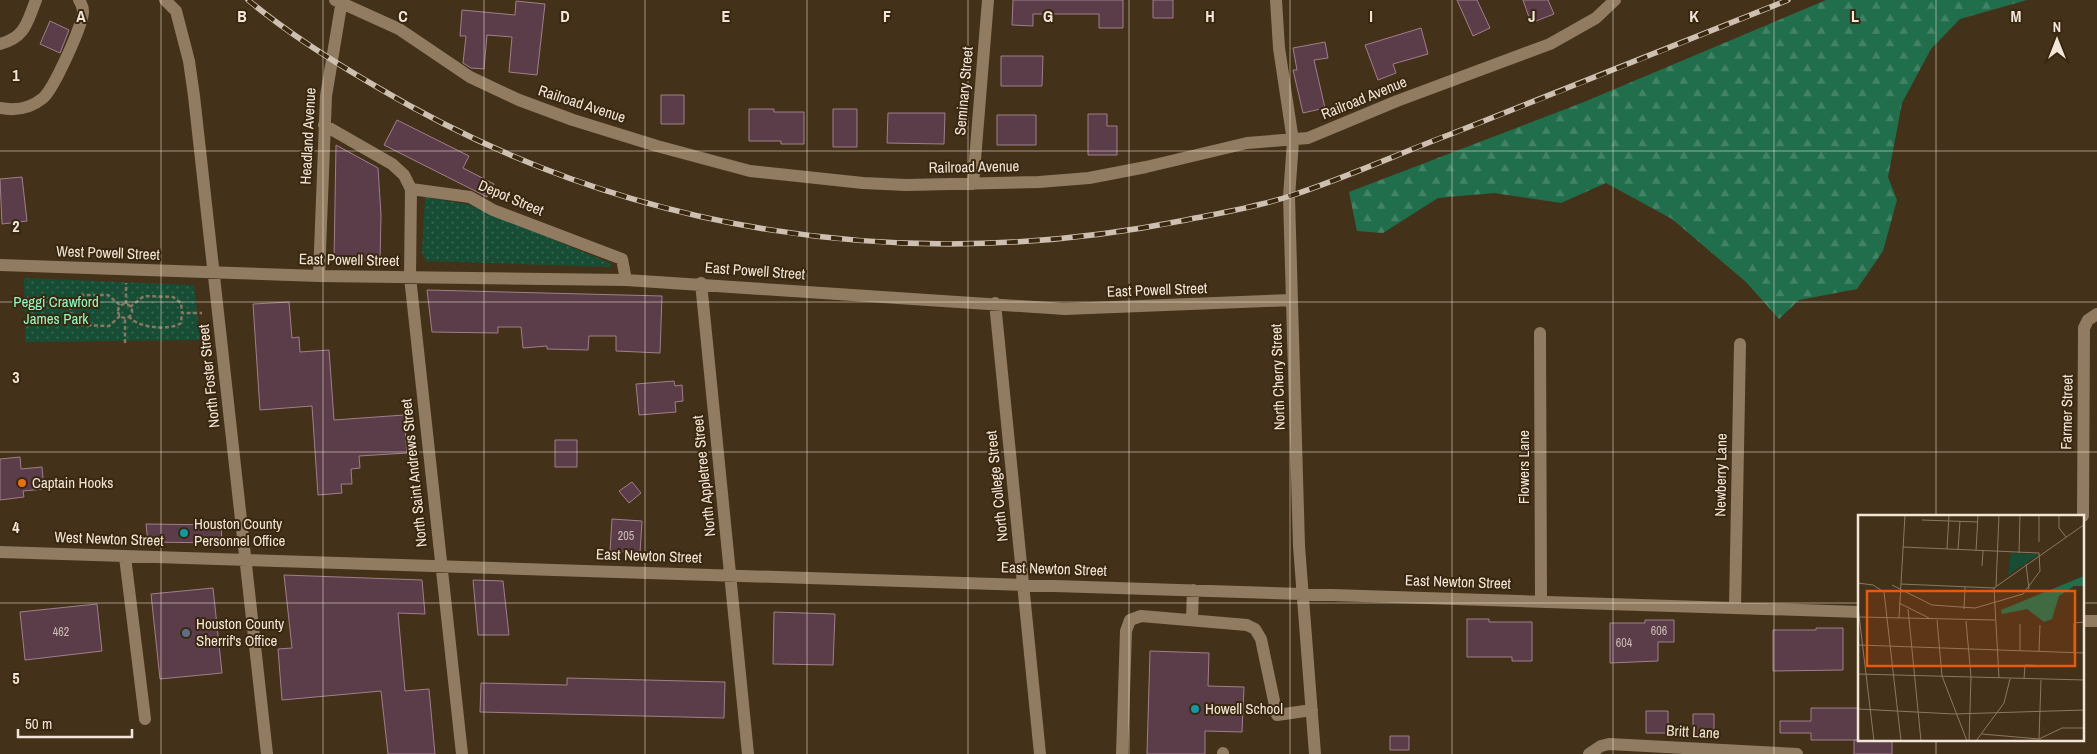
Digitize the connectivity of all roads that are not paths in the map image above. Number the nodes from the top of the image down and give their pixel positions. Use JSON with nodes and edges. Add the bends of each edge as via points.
{"nodes":[{"id":1,"x":36,"y":0,"type":"edge"},
{"id":2,"x":79,"y":0,"type":"edge"},
{"id":3,"x":165,"y":0,"type":"edge"},
{"id":4,"x":988,"y":0,"type":"edge"},
{"id":5,"x":1276,"y":0,"type":"edge"},
{"id":6,"x":1615,"y":0,"type":"edge"},
{"id":7,"x":340,"y":1,"type":"edge"},
{"id":8,"x":0,"y":44,"type":"edge"},
{"id":9,"x":0,"y":108,"type":"edge"},
{"id":10,"x":324,"y":125,"type":"junction"},
{"id":11,"x":1293,"y":140,"type":"junction"},
{"id":12,"x":973,"y":184,"type":"junction"},
{"id":13,"x":410,"y":189,"type":"junction"},
{"id":14,"x":0,"y":265,"type":"edge"},
{"id":15,"x":214,"y":273,"type":"junction"},
{"id":16,"x":319,"y":276,"type":"junction"},
{"id":17,"x":410,"y":277,"type":"junction"},
{"id":18,"x":626,"y":280,"type":"junction"},
{"id":19,"x":701,"y":284,"type":"junction"},
{"id":20,"x":1292,"y":300,"type":"junction"},
{"id":21,"x":995,"y":303,"type":"junction"},
{"id":22,"x":2097,"y":314,"type":"edge"},
{"id":23,"x":1540,"y":333,"type":"dead end"},
{"id":24,"x":1740,"y":344,"type":"dead end"},
{"id":25,"x":2083,"y":515,"type":"edge"},
{"id":26,"x":0,"y":552,"type":"edge"},
{"id":27,"x":125,"y":556,"type":"junction"},
{"id":28,"x":246,"y":560,"type":"junction"},
{"id":29,"x":440,"y":566,"type":"junction"},
{"id":30,"x":730,"y":575,"type":"junction"},
{"id":31,"x":1023,"y":584,"type":"junction"},
{"id":32,"x":1194,"y":590,"type":"junction"},
{"id":33,"x":1302,"y":593,"type":"junction"},
{"id":34,"x":1541,"y":601,"type":"junction"},
{"id":35,"x":1735,"y":607,"type":"junction"},
{"id":36,"x":1858,"y":612,"type":"edge"},
{"id":37,"x":1192,"y":618,"type":"junction"},
{"id":38,"x":2084,"y":621,"type":"edge"},
{"id":39,"x":2097,"y":621,"type":"edge"},
{"id":40,"x":1312,"y":710,"type":"junction"},
{"id":41,"x":145,"y":719,"type":"dead end"},
{"id":42,"x":267,"y":754,"type":"edge"},
{"id":43,"x":462,"y":754,"type":"edge"},
{"id":44,"x":748,"y":754,"type":"edge"},
{"id":45,"x":1040,"y":754,"type":"edge"},
{"id":46,"x":1122,"y":754,"type":"edge"},
{"id":47,"x":1315,"y":754,"type":"edge"},
{"id":48,"x":1589,"y":754,"type":"edge"},
{"id":49,"x":1797,"y":754,"type":"edge"}],
"edges":[{"from":1,"to":8,"type":"street","via":[[19,36]]},
{"from":2,"to":9,"type":"street","via":[[84,12],[78,31],[45,97],[21,109]]},
{"from":3,"to":15,"type":"street","name":"North Foster Street","via":[[176,11],[189,61]]},
{"from":4,"to":12,"type":"street","name":"Seminary Street"},
{"from":5,"to":11,"type":"street","name":"North Cherry Street","via":[[1279,48]]},
{"from":6,"to":11,"type":"street","name":"Railroad Avenue","via":[[1596,18],[1550,44],[1308,138]]},
{"from":7,"to":10,"type":"street","name":"Headland Avenue"},
{"from":7,"to":12,"type":"street","name":"Railroad Avenue","via":[[399,29],[470,78],[573,120],[657,146],[750,170],[801,177],[880,184]]},
{"from":10,"to":13,"type":"street","via":[[392,164],[404,174]]},
{"from":10,"to":16,"type":"street","name":"Headland Avenue"},
{"from":11,"to":12,"type":"street","name":"Railroad Avenue","via":[[1247,143],[1089,178]]},
{"from":11,"to":20,"type":"street","name":"North Cherry Street","via":[[1289,197]]},
{"from":13,"to":17,"type":"street","name":"North Saint Andrews Street"},
{"from":13,"to":18,"type":"street","name":"Depot Street","via":[[470,198],[493,210],[622,258]]},
{"from":14,"to":15,"type":"street","name":"West Powell Street"},
{"from":15,"to":16,"type":"street","name":"East Powell Street"},
{"from":15,"to":28,"type":"street","name":"North Foster Street"},
{"from":16,"to":17,"type":"street","name":"East Powell Street"},
{"from":17,"to":18,"type":"street","name":"East Powell Street"},
{"from":17,"to":29,"type":"street","name":"North Saint Andrews Street"},
{"from":18,"to":19,"type":"street","name":"East Powell Street"},
{"from":19,"to":21,"type":"street","name":"East Powell Street"},
{"from":19,"to":30,"type":"street","name":"North Appletree Street"},
{"from":20,"to":21,"type":"street","name":"East Powell Street","via":[[1098,309]]},
{"from":20,"to":33,"type":"street","name":"North Cherry Street"},
{"from":21,"to":31,"type":"street","name":"North College Street"},
{"from":22,"to":25,"type":"street","name":"Farmer Street","via":[[2088,320],[2084,328]]},
{"from":23,"to":34,"type":"street","name":"Flowers Lane"},
{"from":24,"to":35,"type":"street","name":"Newberry Lane"},
{"from":26,"to":27,"type":"street","name":"West Newton Street"},
{"from":27,"to":28,"type":"street","name":"West Newton Street"},
{"from":27,"to":41,"type":"street"},
{"from":28,"to":29,"type":"street","name":"East Newton Street"},
{"from":28,"to":42,"type":"street","name":"North Foster Street"},
{"from":29,"to":30,"type":"street","name":"East Newton Street"},
{"from":29,"to":43,"type":"street","name":"North Saint Andrews Street"},
{"from":30,"to":31,"type":"street","name":"East Newton Street"},
{"from":30,"to":44,"type":"street","name":"North Appletree Street"},
{"from":31,"to":32,"type":"street","name":"East Newton Street"},
{"from":31,"to":45,"type":"street","name":"North College Street"},
{"from":32,"to":33,"type":"street","name":"East Newton Street"},
{"from":32,"to":37,"type":"street"},
{"from":33,"to":34,"type":"street","name":"East Newton Street"},
{"from":33,"to":40,"type":"street","name":"North Cherry Street"},
{"from":34,"to":35,"type":"street","name":"East Newton Street"},
{"from":35,"to":36,"type":"street","name":"East Newton Street"},
{"from":37,"to":40,"type":"street","via":[[1247,625],[1255,629],[1261,639],[1277,715]]},
{"from":37,"to":46,"type":"street","via":[[1141,616],[1130,620],[1126,631]]},
{"from":38,"to":39,"type":"street"},
{"from":40,"to":47,"type":"street","name":"North Cherry Street"},
{"from":48,"to":49,"type":"street","name":"Britt Lane","via":[[1609,744]]}]}
